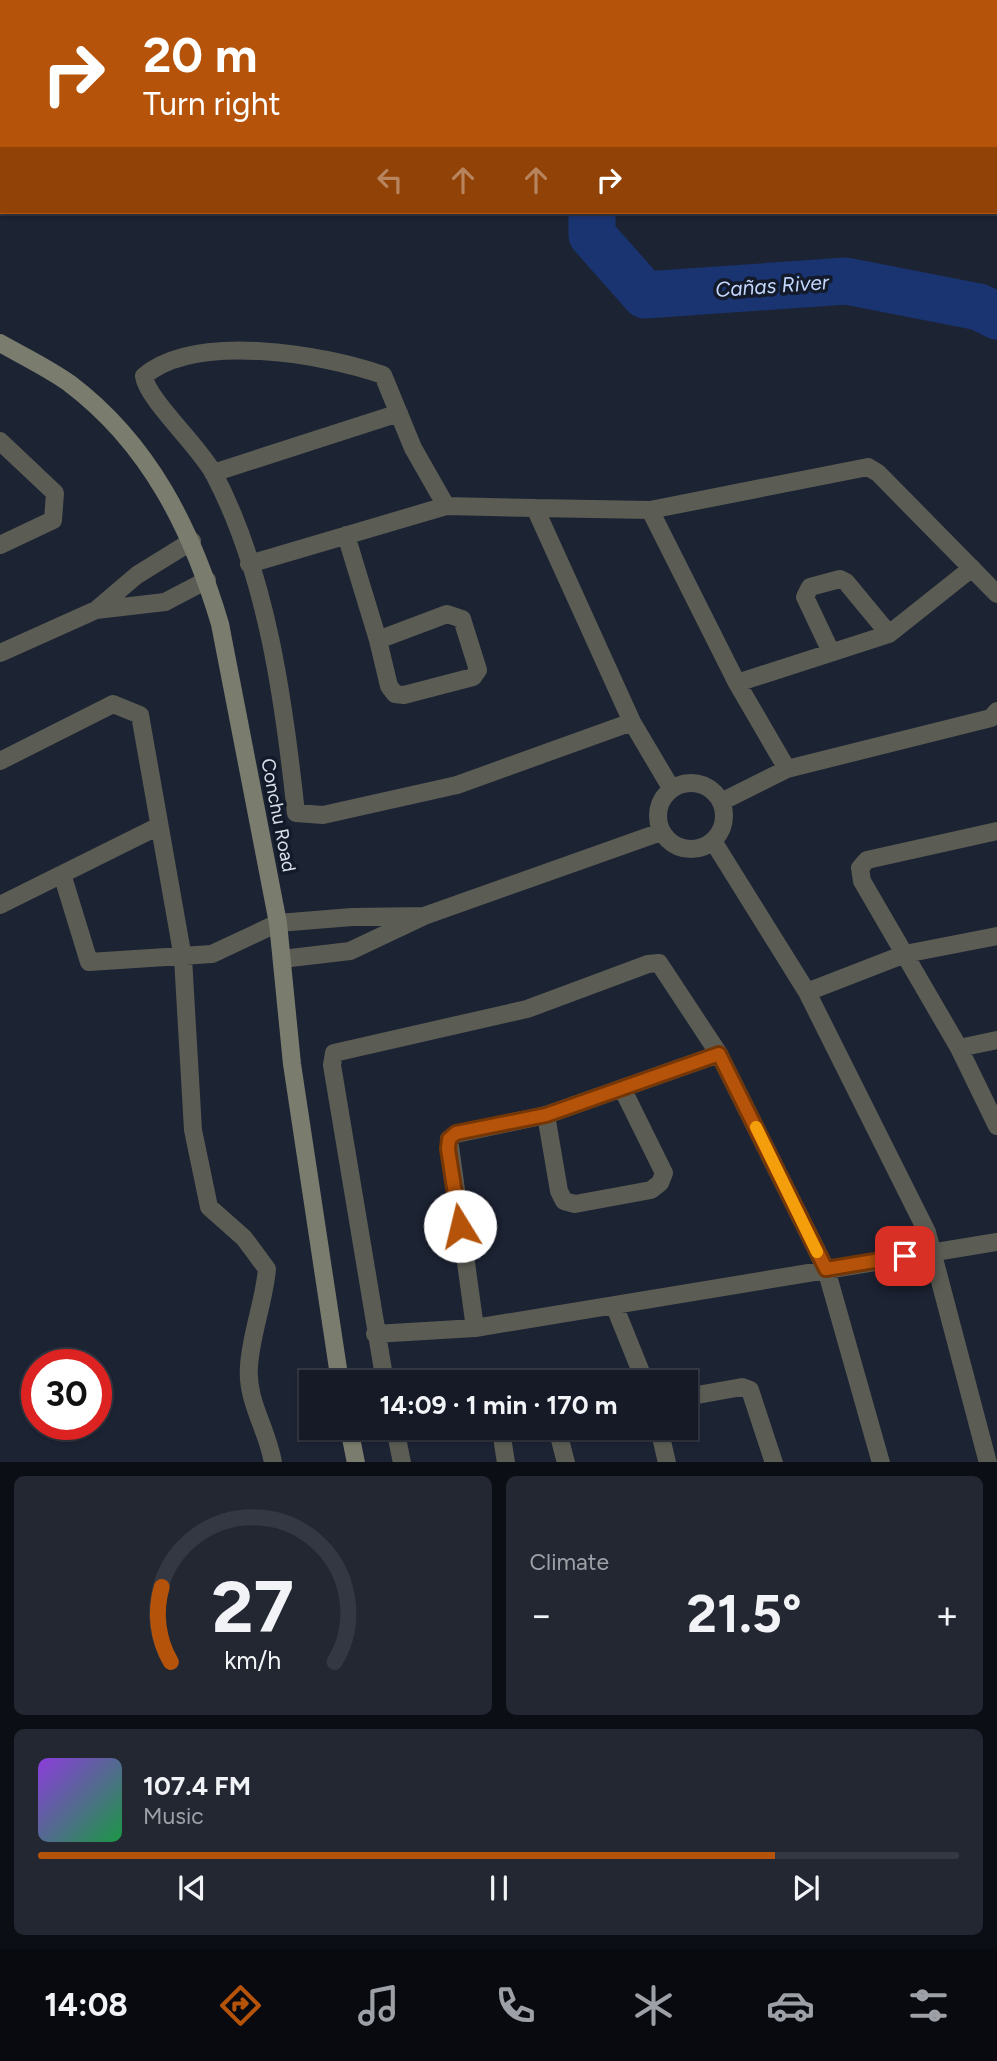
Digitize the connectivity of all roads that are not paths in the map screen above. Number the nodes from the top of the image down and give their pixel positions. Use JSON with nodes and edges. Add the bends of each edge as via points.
{"nodes":[{"id":1,"x":0,"y":343,"type":"edge"},
{"id":2,"x":399,"y":413,"type":"junction"},
{"id":3,"x":0,"y":441,"type":"edge"},
{"id":4,"x":213,"y":473,"type":"junction"},
{"id":5,"x":446,"y":506,"type":"junction"},
{"id":6,"x":535,"y":508,"type":"junction"},
{"id":7,"x":650,"y":510,"type":"junction"},
{"id":8,"x":346,"y":535,"type":"junction"},
{"id":9,"x":192,"y":541,"type":"junction"},
{"id":10,"x":0,"y":545,"type":"edge"},
{"id":11,"x":249,"y":564,"type":"junction"},
{"id":12,"x":972,"y":568,"type":"junction"},
{"id":13,"x":207,"y":580,"type":"junction"},
{"id":14,"x":997,"y":594,"type":"edge"},
{"id":15,"x":96,"y":610,"type":"junction"},
{"id":16,"x":889,"y":634,"type":"junction"},
{"id":17,"x":378,"y":640,"type":"junction"},
{"id":18,"x":831,"y":652,"type":"junction"},
{"id":19,"x":0,"y":653,"type":"edge"},
{"id":20,"x":737,"y":683,"type":"junction"},
{"id":21,"x":995,"y":718,"type":"edge"},
{"id":22,"x":632,"y":722,"type":"junction"},
{"id":23,"x":0,"y":761,"type":"edge"},
{"id":24,"x":787,"y":769,"type":"junction"},
{"id":25,"x":671,"y":789,"type":"junction"},
{"id":26,"x":721,"y":802,"type":"junction"},
{"id":27,"x":159,"y":826,"type":"junction"},
{"id":28,"x":997,"y":831,"type":"edge"},
{"id":29,"x":661,"y":832,"type":"junction"},
{"id":30,"x":713,"y":841,"type":"junction"},
{"id":31,"x":62,"y":874,"type":"junction"},
{"id":32,"x":0,"y":905,"type":"edge"},
{"id":33,"x":424,"y":916,"type":"junction"},
{"id":34,"x":278,"y":923,"type":"junction"},
{"id":35,"x":997,"y":936,"type":"edge"},
{"id":36,"x":905,"y":954,"type":"junction"},
{"id":37,"x":183,"y":958,"type":"junction"},
{"id":38,"x":282,"y":960,"type":"junction"},
{"id":39,"x":807,"y":992,"type":"junction"},
{"id":40,"x":997,"y":1040,"type":"edge"},
{"id":41,"x":959,"y":1048,"type":"junction"},
{"id":42,"x":719,"y":1054,"type":"junction"},
{"id":43,"x":622,"y":1088,"type":"junction"},
{"id":44,"x":546,"y":1115,"type":"junction"},
{"id":45,"x":997,"y":1126,"type":"edge"},
{"id":46,"x":997,"y":1242,"type":"edge"},
{"id":47,"x":932,"y":1251,"type":"junction"},
{"id":48,"x":826,"y":1269,"type":"junction"},
{"id":49,"x":614,"y":1305,"type":"junction"},
{"id":50,"x":475,"y":1328,"type":"junction"},
{"id":51,"x":375,"y":1334,"type":"junction"},
{"id":52,"x":338,"y":1370,"type":"edge"},
{"id":53,"x":382,"y":1370,"type":"edge"},
{"id":54,"x":640,"y":1370,"type":"edge"},
{"id":55,"x":698,"y":1395,"type":"edge"},
{"id":56,"x":351,"y":1440,"type":"edge"},
{"id":57,"x":397,"y":1440,"type":"edge"},
{"id":58,"x":500,"y":1440,"type":"edge"},
{"id":59,"x":560,"y":1440,"type":"edge"},
{"id":60,"x":662,"y":1440,"type":"edge"},
{"id":61,"x":273,"y":1462,"type":"edge"},
{"id":62,"x":356,"y":1462,"type":"edge"},
{"id":63,"x":402,"y":1462,"type":"edge"},
{"id":64,"x":506,"y":1462,"type":"edge"},
{"id":65,"x":566,"y":1462,"type":"edge"},
{"id":66,"x":667,"y":1462,"type":"edge"},
{"id":67,"x":774,"y":1462,"type":"edge"},
{"id":68,"x":881,"y":1462,"type":"edge"},
{"id":69,"x":988,"y":1462,"type":"edge"}],
"edges":[{"from":1,"to":9,"type":"main road","name":"Conchu Road","via":[[68,383],[115,422],[159,477]]},
{"from":2,"to":4,"type":"street"},
{"from":2,"to":4,"type":"street","via":[[383,375],[286,354],[206,351],[153,368],[144,376],[145,388],[185,432]]},
{"from":2,"to":5,"type":"street"},
{"from":3,"to":10,"type":"street","via":[[55,493],[52,520]]},
{"from":4,"to":11,"type":"street"},
{"from":5,"to":6,"type":"street"},
{"from":5,"to":8,"type":"street"},
{"from":6,"to":7,"type":"street"},
{"from":6,"to":22,"type":"street"},
{"from":7,"to":12,"type":"street","via":[[868,467]]},
{"from":7,"to":20,"type":"street"},
{"from":8,"to":11,"type":"street"},
{"from":8,"to":17,"type":"street"},
{"from":9,"to":13,"type":"main road","name":"Conchu Road"},
{"from":9,"to":15,"type":"street","via":[[136,575]]},
{"from":11,"to":22,"type":"street","via":[[277,671],[296,813],[334,814],[457,785]]},
{"from":12,"to":14,"type":"street"},
{"from":12,"to":16,"type":"street"},
{"from":13,"to":15,"type":"street","via":[[165,602]]},
{"from":13,"to":34,"type":"main road","name":"Conchu Road","via":[[220,624]]},
{"from":15,"to":19,"type":"street"},
{"from":16,"to":18,"type":"street"},
{"from":16,"to":18,"type":"street","via":[[846,582],[834,580],[810,587],[805,597]]},
{"from":17,"to":17,"type":"street","via":[[388,686],[395,694],[473,677],[478,670],[462,619],[456,615],[447,614]]},
{"from":18,"to":20,"type":"street"},
{"from":20,"to":24,"type":"street"},
{"from":21,"to":24,"type":"street"},
{"from":22,"to":25,"type":"street"},
{"from":23,"to":27,"type":"street","via":[[113,704],[140,715]]},
{"from":24,"to":26,"type":"street"},
{"from":25,"to":26,"type":"street","via":[[694,782]]},
{"from":25,"to":29,"type":"street","via":[[658,808]]},
{"from":26,"to":30,"type":"street","via":[[723,822]]},
{"from":27,"to":31,"type":"street"},
{"from":27,"to":37,"type":"street"},
{"from":28,"to":36,"type":"street","via":[[867,860],[860,867],[862,881]]},
{"from":29,"to":30,"type":"street","via":[[680,847],[692,849]]},
{"from":29,"to":33,"type":"street"},
{"from":30,"to":39,"type":"street"},
{"from":31,"to":32,"type":"street"},
{"from":31,"to":37,"type":"street","via":[[89,962]]},
{"from":33,"to":34,"type":"street"},
{"from":33,"to":38,"type":"street","via":[[351,951]]},
{"from":34,"to":37,"type":"street","via":[[212,954]]},
{"from":34,"to":38,"type":"main road","name":"Conchu Road"},
{"from":35,"to":36,"type":"street"},
{"from":36,"to":39,"type":"street"},
{"from":36,"to":41,"type":"street"},
{"from":37,"to":61,"type":"street","via":[[193,1130],[209,1208],[244,1238],[267,1269],[248,1367],[256,1412]]},
{"from":38,"to":52,"type":"main road","name":"Conchu Road","via":[[292,1064]]},
{"from":39,"to":47,"type":"street","via":[[927,1232]]},
{"from":40,"to":41,"type":"street"},
{"from":41,"to":45,"type":"street"},
{"from":42,"to":43,"type":"street"},
{"from":42,"to":48,"type":"street"},
{"from":42,"to":51,"type":"street","via":[[659,963],[527,1009],[334,1053],[331,1065]]},
{"from":43,"to":44,"type":"street"},
{"from":43,"to":44,"type":"street","via":[[664,1173],[651,1190],[564,1201]]},
{"from":44,"to":50,"type":"street","via":[[456,1133],[449,1139]]},
{"from":46,"to":47,"type":"street"},
{"from":47,"to":48,"type":"street"},
{"from":47,"to":69,"type":"street"},
{"from":48,"to":49,"type":"street"},
{"from":48,"to":68,"type":"street"},
{"from":49,"to":50,"type":"street"},
{"from":49,"to":54,"type":"street"},
{"from":50,"to":51,"type":"street"},
{"from":51,"to":53,"type":"street"},
{"from":55,"to":67,"type":"street","via":[[742,1387],[750,1390]]},
{"from":56,"to":62,"type":"main road"},
{"from":57,"to":63,"type":"street"},
{"from":58,"to":64,"type":"street"},
{"from":59,"to":65,"type":"street"},
{"from":60,"to":66,"type":"street"}]}
